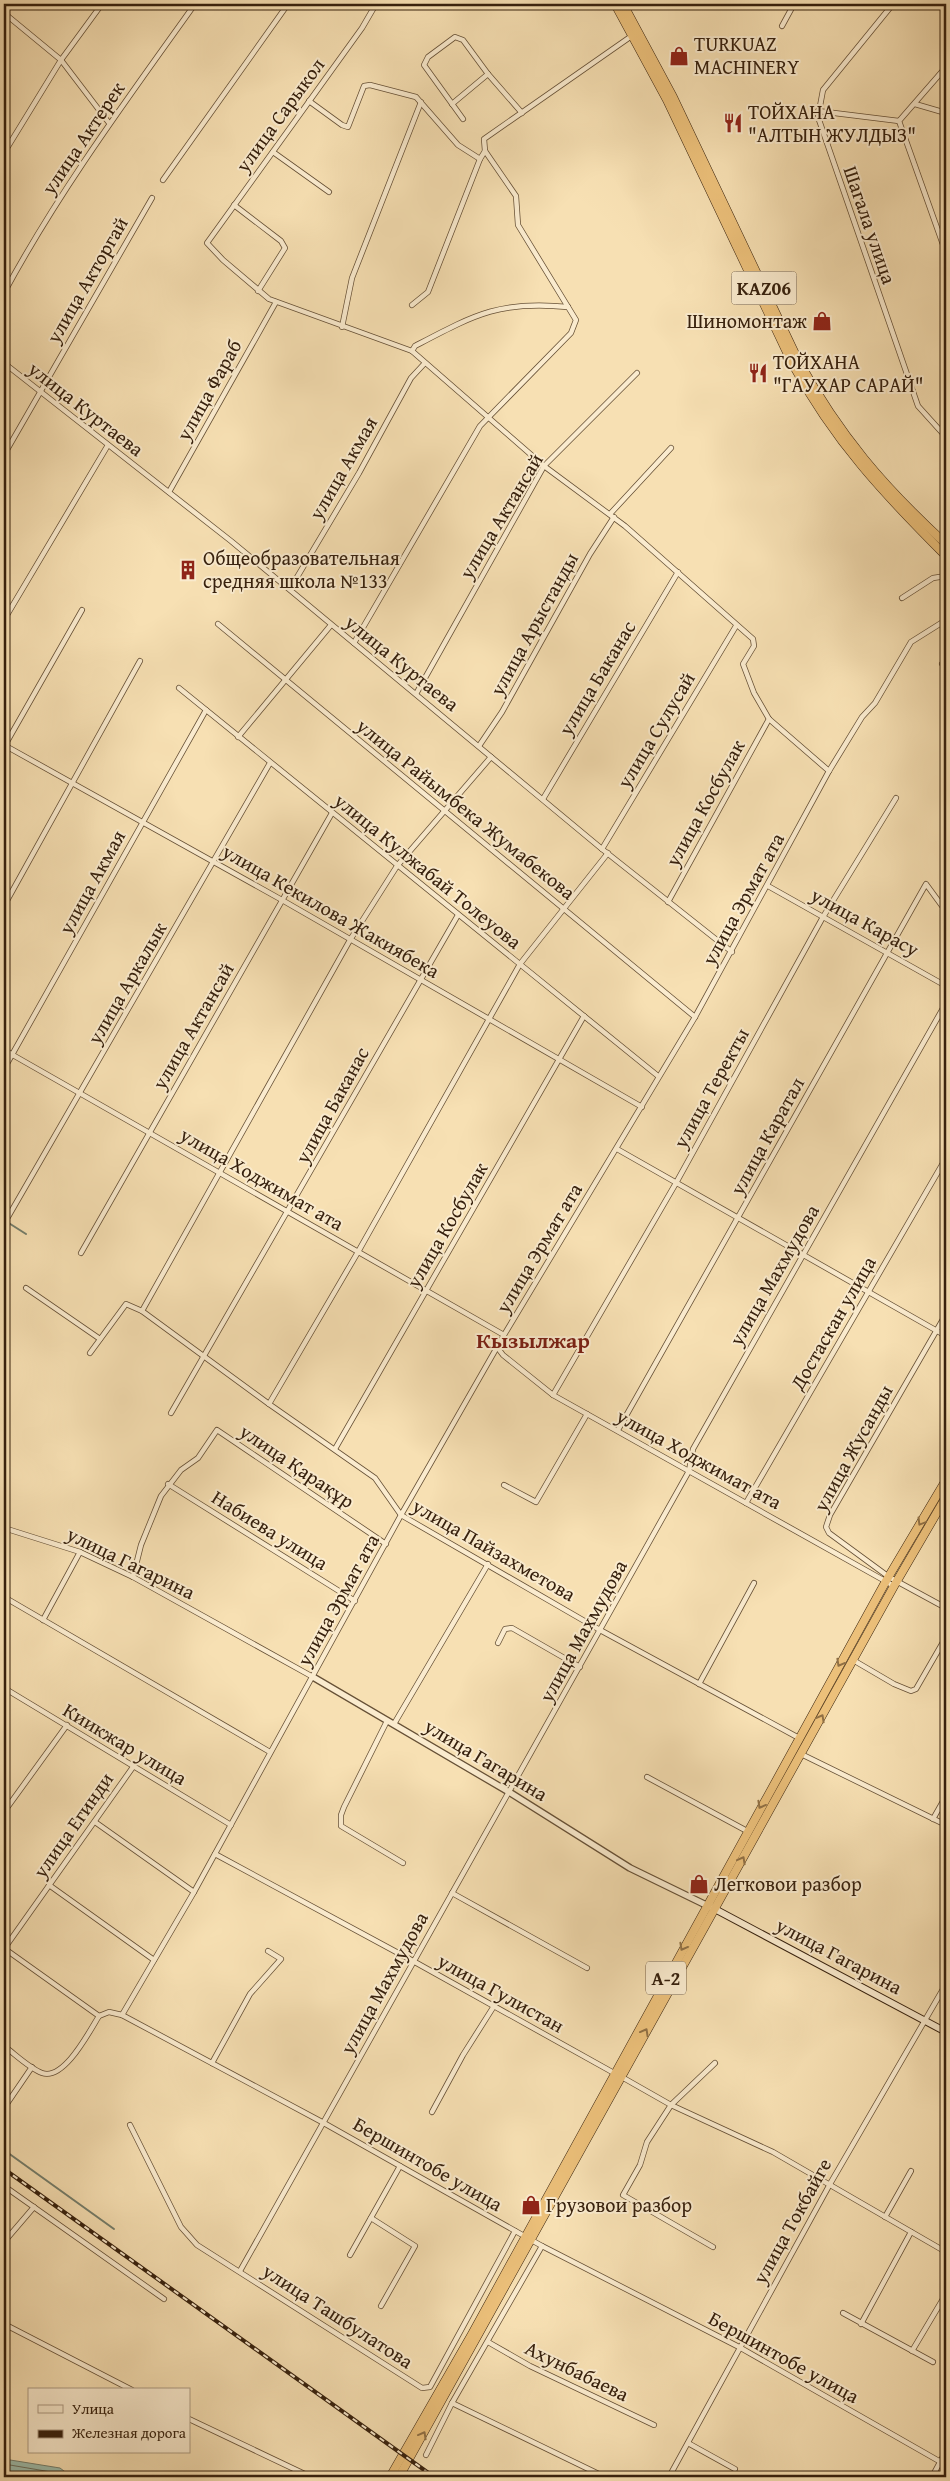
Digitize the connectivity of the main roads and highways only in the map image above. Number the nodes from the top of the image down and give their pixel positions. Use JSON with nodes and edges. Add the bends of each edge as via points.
{"nodes":[{"id":1,"x":615,"y":4,"type":"edge"},
{"id":2,"x":623,"y":4,"type":"edge"},
{"id":3,"x":946,"y":544,"type":"edge"},
{"id":4,"x":946,"y":556,"type":"edge"},
{"id":5,"x":946,"y":1480,"type":"edge"},
{"id":6,"x":946,"y":1497,"type":"edge"},
{"id":7,"x":706,"y":1905,"type":"junction"},
{"id":8,"x":715,"y":1909,"type":"junction"},
{"id":9,"x":946,"y":2032,"type":"edge"},
{"id":10,"x":617,"y":2075,"type":"junction"},
{"id":11,"x":528,"y":2238,"type":"junction"},
{"id":12,"x":390,"y":2477,"type":"edge"},
{"id":13,"x":399,"y":2477,"type":"edge"}],
"edges":[{"from":1,"to":4,"type":"highway","number":"KАZ06","via":[[667,100],[792,363],[815,404],[869,476]]},
{"from":2,"to":3,"type":"highway","number":"KАZ06","via":[[673,97],[820,401],[874,472]]},
{"from":5,"to":7,"type":"highway","number":"A-2","one_way":true,"via":[[887,1579]]},
{"from":8,"to":6,"type":"highway","number":"A-2","one_way":true},
{"from":7,"to":8,"type":"main road","name":"улица Гагарина"},
{"from":7,"to":10,"type":"highway","number":"A-2","one_way":true},
{"from":8,"to":9,"type":"main road","name":"улица Гагарина"},
{"from":10,"to":8,"type":"highway","number":"A-2","one_way":true},
{"from":10,"to":11,"type":"highway","number":"A-2"},
{"from":11,"to":12,"type":"highway","number":"A-2"},
{"from":13,"to":11,"type":"highway","number":"A-2","one_way":true}]}
